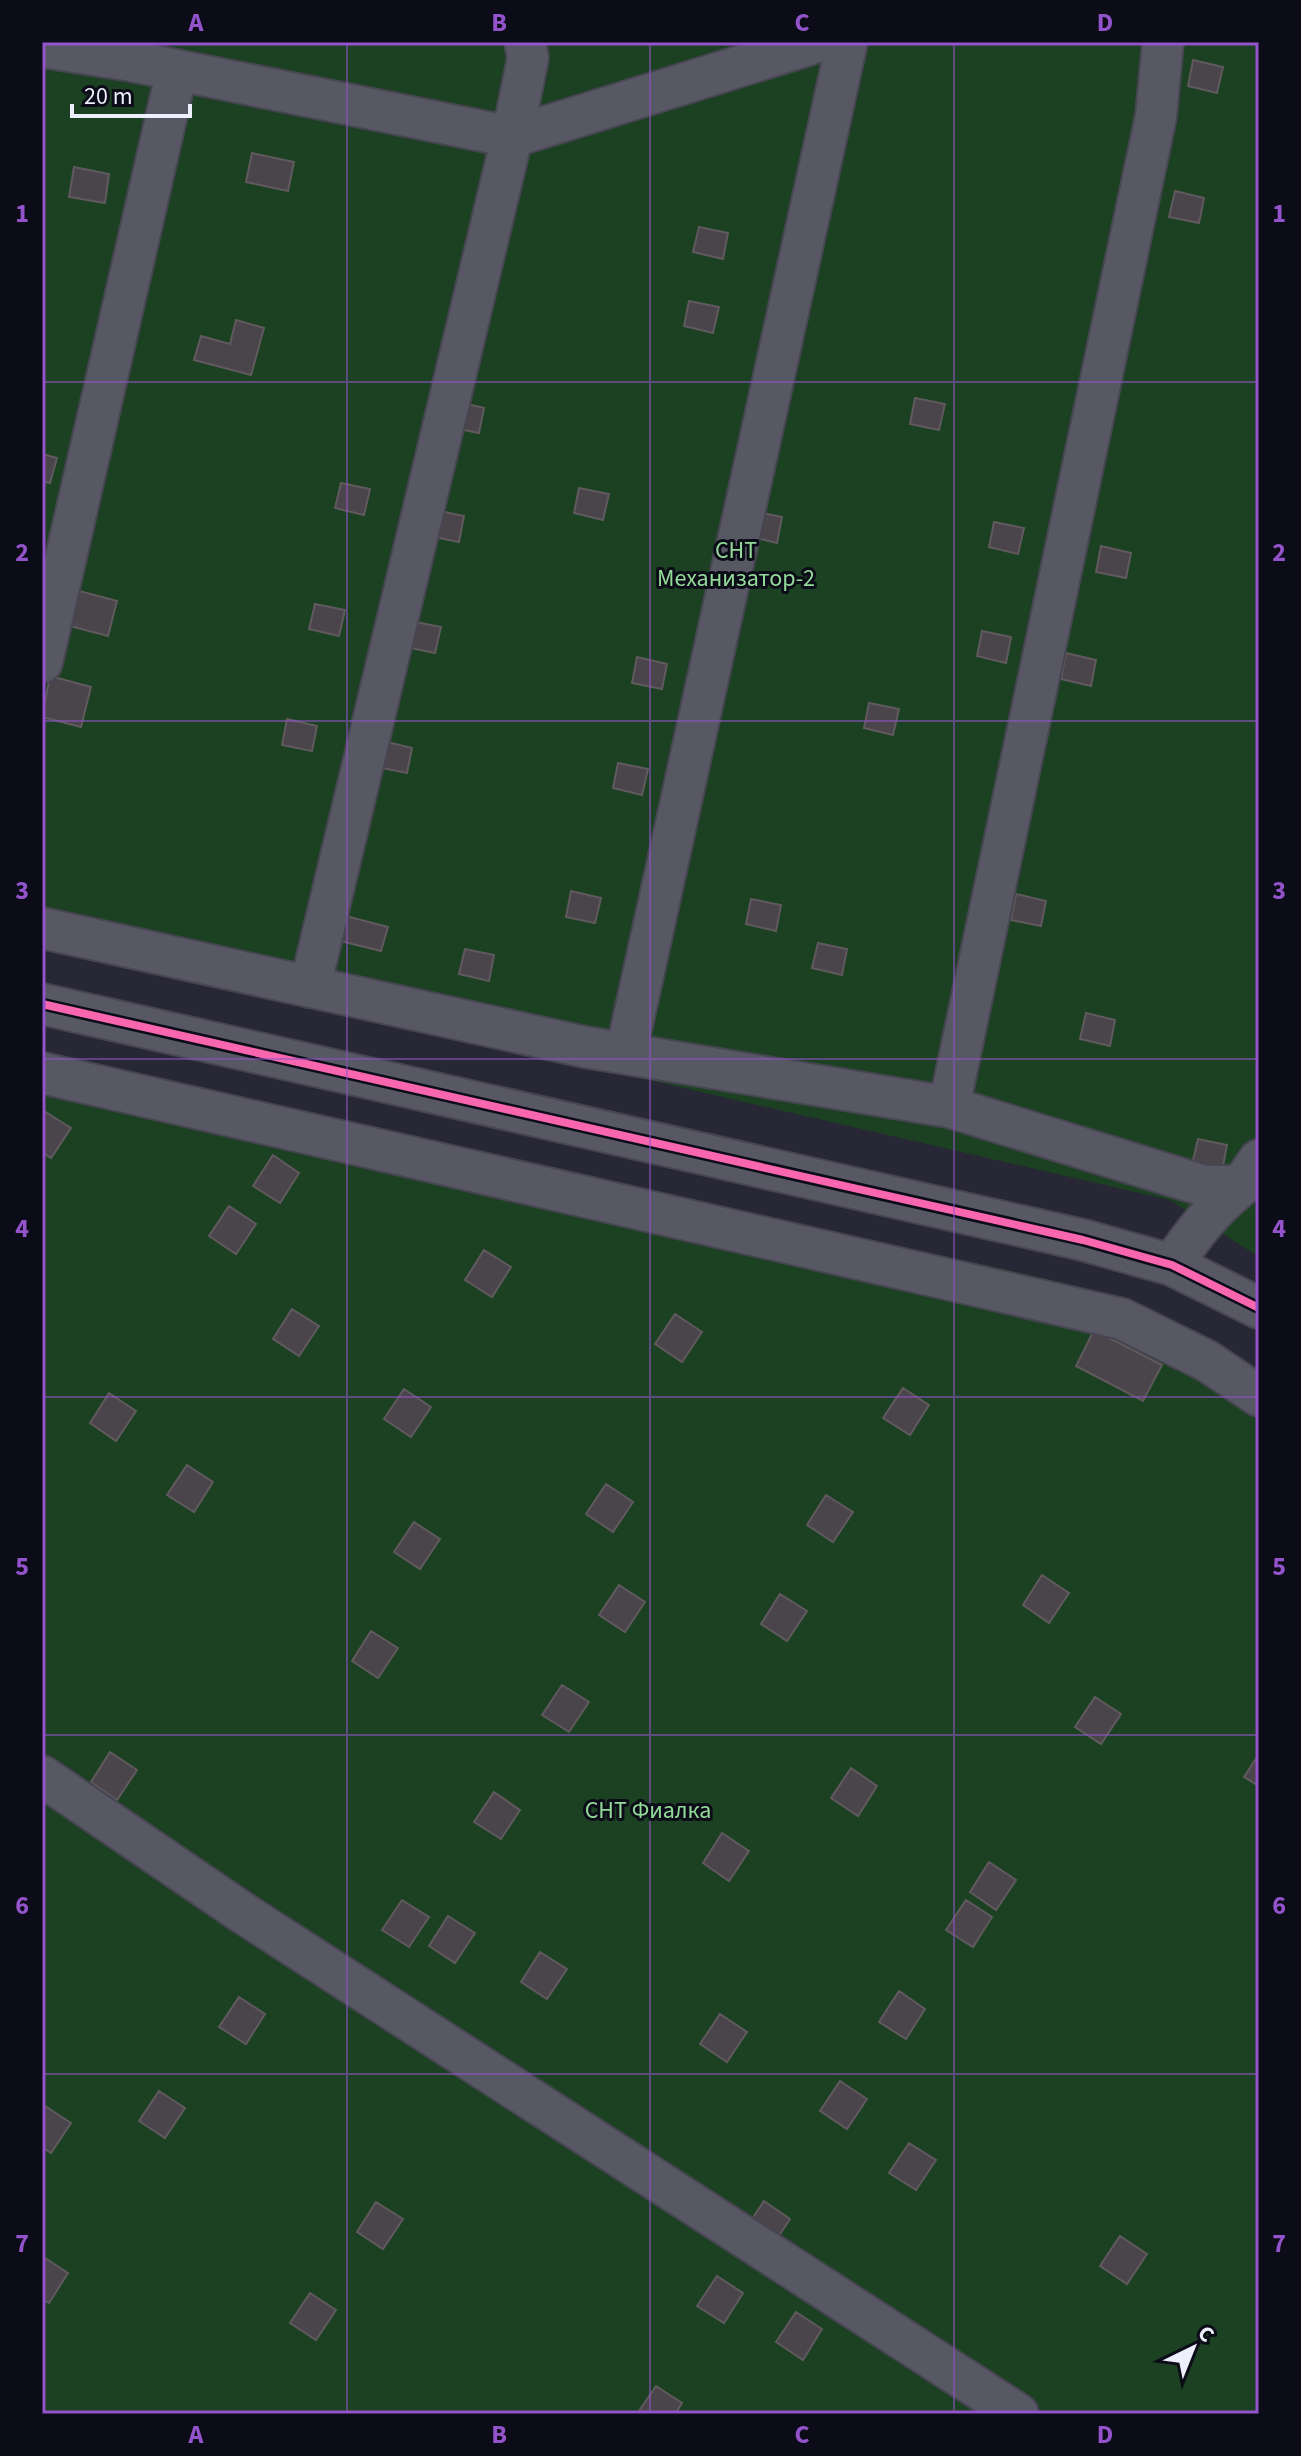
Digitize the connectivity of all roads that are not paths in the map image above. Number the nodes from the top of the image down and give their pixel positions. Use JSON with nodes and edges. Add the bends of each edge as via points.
{"nodes":[{"id":1,"x":525,"y":42,"type":"edge"},
{"id":2,"x":818,"y":42,"type":"edge"},
{"id":3,"x":847,"y":42,"type":"edge"},
{"id":4,"x":1163,"y":42,"type":"edge"},
{"id":5,"x":42,"y":47,"type":"edge"},
{"id":6,"x":177,"y":70,"type":"junction"},
{"id":7,"x":512,"y":137,"type":"junction"},
{"id":8,"x":42,"y":662,"type":"edge"},
{"id":9,"x":42,"y":928,"type":"edge"},
{"id":10,"x":310,"y":987,"type":"junction"},
{"id":11,"x":42,"y":1004,"type":"edge"},
{"id":12,"x":626,"y":1053,"type":"junction"},
{"id":13,"x":42,"y":1073,"type":"edge"},
{"id":14,"x":949,"y":1107,"type":"junction"},
{"id":15,"x":1250,"y":1173,"type":"edge"},
{"id":16,"x":1172,"y":1265,"type":"junction"},
{"id":17,"x":1259,"y":1308,"type":"edge"},
{"id":18,"x":1259,"y":1396,"type":"edge"},
{"id":19,"x":42,"y":1776,"type":"edge"},
{"id":20,"x":1018,"y":2414,"type":"edge"}],
"edges":[{"from":1,"to":7,"type":"street","via":[[528,58]]},
{"from":2,"to":7,"type":"street"},
{"from":3,"to":12,"type":"street"},
{"from":4,"to":14,"type":"street","via":[[1156,116]]},
{"from":5,"to":6,"type":"street"},
{"from":6,"to":7,"type":"street"},
{"from":6,"to":8,"type":"street"},
{"from":7,"to":10,"type":"street"},
{"from":9,"to":10,"type":"street"},
{"from":10,"to":12,"type":"street"},
{"from":11,"to":16,"type":"street","via":[[1083,1240]]},
{"from":12,"to":14,"type":"street"},
{"from":13,"to":18,"type":"street","via":[[1122,1319],[1207,1361]]},
{"from":14,"to":15,"type":"street","via":[[1205,1186]]},
{"from":15,"to":16,"type":"street","via":[[1201,1222]]},
{"from":16,"to":17,"type":"street"},
{"from":19,"to":20,"type":"street","via":[[243,1913]]}]}
